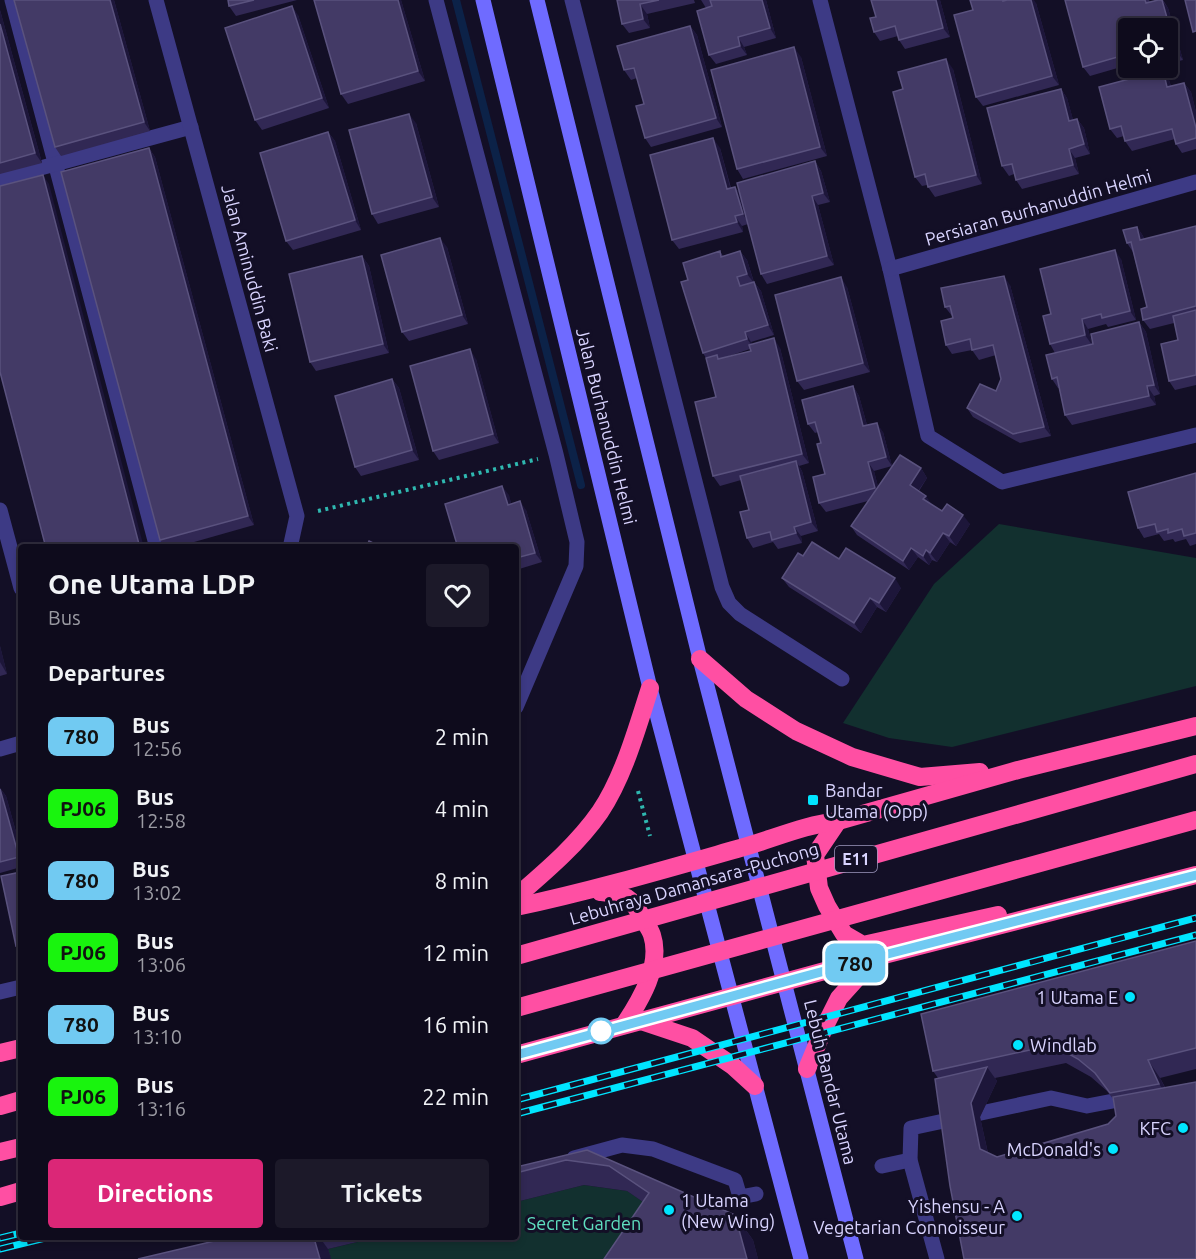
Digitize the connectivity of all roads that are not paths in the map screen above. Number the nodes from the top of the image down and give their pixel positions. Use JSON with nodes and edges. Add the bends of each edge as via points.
{"nodes":[{"id":1,"x":12,"y":0,"type":"edge"},
{"id":2,"x":156,"y":0,"type":"edge"},
{"id":3,"x":436,"y":0,"type":"edge"},
{"id":4,"x":483,"y":0,"type":"edge"},
{"id":5,"x":537,"y":0,"type":"edge"},
{"id":6,"x":572,"y":0,"type":"edge"},
{"id":7,"x":820,"y":0,"type":"edge"},
{"id":8,"x":191,"y":127,"type":"junction"},
{"id":9,"x":55,"y":164,"type":"junction"},
{"id":10,"x":0,"y":179,"type":"edge"},
{"id":11,"x":1196,"y":182,"type":"edge"},
{"id":12,"x":890,"y":269,"type":"junction"},
{"id":13,"x":1196,"y":435,"type":"edge"},
{"id":14,"x":0,"y":510,"type":"edge"},
{"id":15,"x":156,"y":544,"type":"edge"},
{"id":16,"x":291,"y":544,"type":"edge"},
{"id":17,"x":18,"y":577,"type":"edge"},
{"id":18,"x":700,"y":659,"type":"junction"},
{"id":19,"x":842,"y":679,"type":"dead end"},
{"id":20,"x":650,"y":688,"type":"junction"},
{"id":21,"x":519,"y":700,"type":"edge"},
{"id":22,"x":1196,"y":726,"type":"edge"},
{"id":23,"x":18,"y":744,"type":"edge"},
{"id":24,"x":0,"y":749,"type":"edge"},
{"id":25,"x":1196,"y":764,"type":"edge"},
{"id":26,"x":1018,"y":770,"type":"junction"},
{"id":27,"x":1196,"y":820,"type":"edge"},
{"id":28,"x":838,"y":821,"type":"junction"},
{"id":29,"x":749,"y":846,"type":"junction"},
{"id":30,"x":696,"y":861,"type":"junction"},
{"id":31,"x":1196,"y":876,"type":"edge"},
{"id":32,"x":589,"y":891,"type":"junction"},
{"id":33,"x":519,"y":894,"type":"edge"},
{"id":34,"x":519,"y":906,"type":"edge"},
{"id":35,"x":1077,"y":907,"type":"junction"},
{"id":36,"x":519,"y":955,"type":"edge"},
{"id":37,"x":876,"y":957,"type":"junction"},
{"id":38,"x":785,"y":982,"type":"junction"},
{"id":39,"x":18,"y":988,"type":"edge"},
{"id":40,"x":0,"y":992,"type":"edge"},
{"id":41,"x":731,"y":996,"type":"junction"},
{"id":42,"x":519,"y":1007,"type":"edge"},
{"id":43,"x":632,"y":1023,"type":"junction"},
{"id":44,"x":18,"y":1049,"type":"edge"},
{"id":45,"x":0,"y":1053,"type":"edge"},
{"id":46,"x":519,"y":1054,"type":"edge"},
{"id":47,"x":807,"y":1069,"type":"junction"},
{"id":48,"x":754,"y":1086,"type":"junction"},
{"id":49,"x":1153,"y":1094,"type":"edge"},
{"id":50,"x":18,"y":1101,"type":"edge"},
{"id":51,"x":0,"y":1106,"type":"edge"},
{"id":52,"x":18,"y":1147,"type":"edge"},
{"id":53,"x":0,"y":1152,"type":"edge"},
{"id":54,"x":910,"y":1160,"type":"junction"},
{"id":55,"x":558,"y":1162,"type":"edge"},
{"id":56,"x":882,"y":1166,"type":"dead end"},
{"id":57,"x":18,"y":1192,"type":"edge"},
{"id":58,"x":756,"y":1194,"type":"dead end"},
{"id":59,"x":0,"y":1197,"type":"edge"},
{"id":60,"x":801,"y":1259,"type":"edge"},
{"id":61,"x":856,"y":1259,"type":"edge"},
{"id":62,"x":937,"y":1259,"type":"edge"}],
"edges":[{"from":1,"to":9,"type":"street"},
{"from":2,"to":8,"type":"street","name":"Jalan Aminuddin Baki"},
{"from":3,"to":21,"type":"street","via":[[577,542],[576,566]]},
{"from":4,"to":20,"type":"main road","name":"Jalan Burhanuddin Helmi"},
{"from":5,"to":18,"type":"main road","name":"Jalan Burhanuddin Helmi"},
{"from":6,"to":19,"type":"street","via":[[722,587],[729,603],[740,614]]},
{"from":7,"to":12,"type":"street"},
{"from":8,"to":9,"type":"street"},
{"from":8,"to":16,"type":"street","name":"Jalan Aminuddin Baki","via":[[297,516]]},
{"from":9,"to":10,"type":"street"},
{"from":9,"to":15,"type":"street"},
{"from":11,"to":12,"type":"street","name":"Persiaran Burhanuddin Helmi"},
{"from":12,"to":13,"type":"street","via":[[928,436],[1002,482]]},
{"from":14,"to":17,"type":"street"},
{"from":18,"to":26,"type":"highway","via":[[746,699],[796,731],[852,757],[920,777]]},
{"from":18,"to":29,"type":"main road","name":"Jalan Burhanuddin Helmi"},
{"from":20,"to":30,"type":"main road","name":"Jalan Burhanuddin Helmi"},
{"from":20,"to":33,"type":"highway","via":[[627,758],[601,811],[564,855]]},
{"from":22,"to":26,"type":"highway"},
{"from":23,"to":24,"type":"street"},
{"from":25,"to":36,"type":"highway","name":"Lebuhraya Damansara–Puchong","number":"E11","bridge":true},
{"from":26,"to":28,"type":"highway"},
{"from":27,"to":42,"type":"highway","bridge":true},
{"from":28,"to":29,"type":"highway","via":[[815,824]]},
{"from":28,"to":35,"type":"highway","via":[[815,855],[819,888],[844,934],[863,945],[1053,902]]},
{"from":29,"to":30,"type":"highway"},
{"from":29,"to":38,"type":"main road","name":"Lebuh Bandar Utama"},
{"from":30,"to":32,"type":"highway"},
{"from":30,"to":41,"type":"main road"},
{"from":31,"to":35,"type":"highway"},
{"from":32,"to":34,"type":"highway"},
{"from":32,"to":43,"type":"highway","via":[[624,894],[636,906],[653,936],[654,960]]},
{"from":35,"to":37,"type":"highway"},
{"from":37,"to":38,"type":"highway"},
{"from":37,"to":47,"type":"highway","via":[[839,998]]},
{"from":38,"to":41,"type":"highway"},
{"from":38,"to":47,"type":"main road","name":"Lebuh Bandar Utama"},
{"from":39,"to":40,"type":"street"},
{"from":41,"to":43,"type":"highway"},
{"from":41,"to":48,"type":"main road"},
{"from":43,"to":46,"type":"highway"},
{"from":43,"to":48,"type":"highway","via":[[692,1038]]},
{"from":44,"to":45,"type":"highway"},
{"from":47,"to":61,"type":"main road","name":"Lebuh Bandar Utama"},
{"from":48,"to":60,"type":"main road"},
{"from":49,"to":54,"type":"street","via":[[1088,1106],[1051,1098],[911,1128]]},
{"from":50,"to":51,"type":"highway"},
{"from":52,"to":53,"type":"highway"},
{"from":54,"to":56,"type":"street"},
{"from":54,"to":62,"type":"street"},
{"from":55,"to":58,"type":"street","via":[[622,1145],[653,1149],[735,1180],[740,1197]]},
{"from":57,"to":59,"type":"highway"}]}
